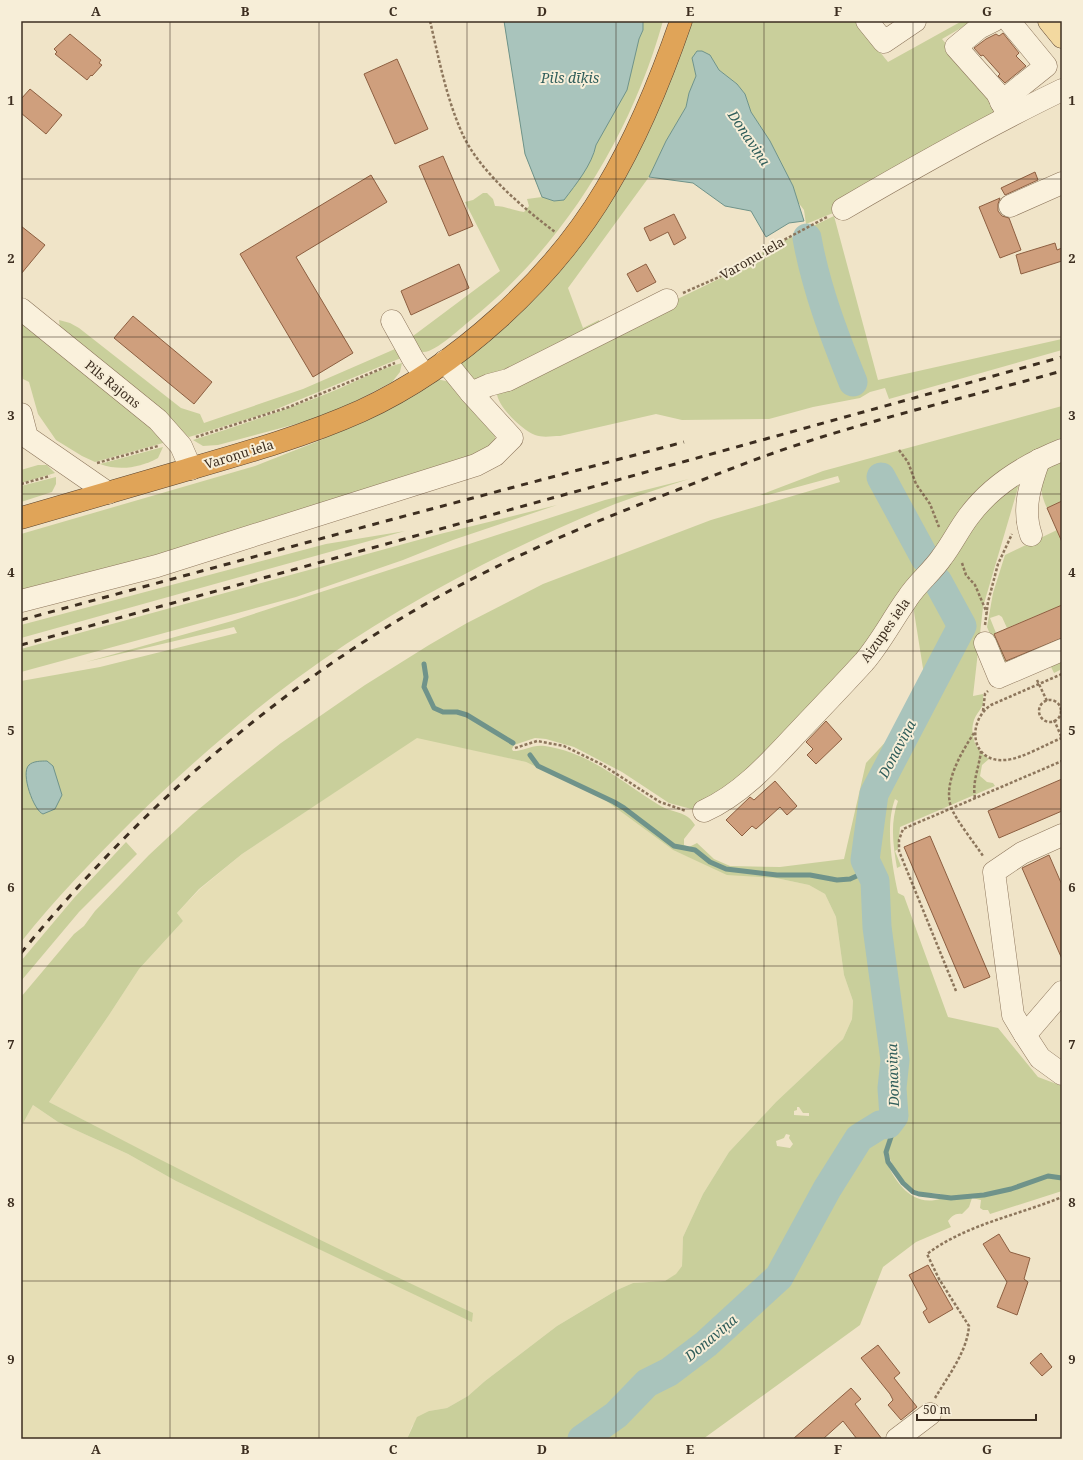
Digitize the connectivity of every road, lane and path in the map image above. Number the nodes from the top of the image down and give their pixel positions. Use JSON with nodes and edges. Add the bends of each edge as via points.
{"nodes":[{"id":1,"x":430,"y":21,"type":"edge"},
{"id":2,"x":681,"y":21,"type":"edge"},
{"id":3,"x":867,"y":21,"type":"edge"},
{"id":4,"x":915,"y":21,"type":"edge"},
{"id":5,"x":993,"y":21,"type":"edge"},
{"id":6,"x":1009,"y":21,"type":"edge"},
{"id":7,"x":1049,"y":21,"type":"edge"},
{"id":8,"x":1062,"y":36,"type":"edge"},
{"id":9,"x":1062,"y":90,"type":"edge"},
{"id":10,"x":1005,"y":109,"type":"junction"},
{"id":11,"x":1062,"y":183,"type":"edge"},
{"id":12,"x":1010,"y":206,"type":"dead end"},
{"id":13,"x":843,"y":209,"type":"joint"},
{"id":14,"x":558,"y":234,"type":"dead end"},
{"id":15,"x":667,"y":300,"type":"joint"},
{"id":16,"x":21,"y":309,"type":"edge"},
{"id":17,"x":392,"y":321,"type":"dead end"},
{"id":18,"x":445,"y":361,"type":"junction"},
{"id":19,"x":418,"y":367,"type":"junction"},
{"id":20,"x":471,"y":393,"type":"junction"},
{"id":21,"x":21,"y":414,"type":"edge"},
{"id":22,"x":178,"y":442,"type":"junction"},
{"id":23,"x":42,"y":447,"type":"junction"},
{"id":24,"x":1062,"y":450,"type":"edge"},
{"id":25,"x":21,"y":453,"type":"edge"},
{"id":26,"x":1039,"y":460,"type":"junction"},
{"id":27,"x":74,"y":469,"type":"junction"},
{"id":28,"x":191,"y":469,"type":"junction"},
{"id":29,"x":21,"y":484,"type":"edge"},
{"id":30,"x":108,"y":492,"type":"junction"},
{"id":31,"x":21,"y":518,"type":"edge"},
{"id":32,"x":1022,"y":534,"type":"joint"},
{"id":33,"x":21,"y":601,"type":"edge"},
{"id":34,"x":985,"y":643,"type":"joint"},
{"id":35,"x":1062,"y":650,"type":"edge"},
{"id":36,"x":1062,"y":674,"type":"edge"},
{"id":37,"x":1054,"y":720,"type":"junction"},
{"id":38,"x":975,"y":731,"type":"junction"},
{"id":39,"x":1062,"y":738,"type":"edge"},
{"id":40,"x":515,"y":748,"type":"dead end"},
{"id":41,"x":981,"y":751,"type":"junction"},
{"id":42,"x":1062,"y":761,"type":"edge"},
{"id":43,"x":975,"y":798,"type":"junction"},
{"id":44,"x":951,"y":808,"type":"junction"},
{"id":45,"x":704,"y":811,"type":"joint"},
{"id":46,"x":1062,"y":835,"type":"edge"},
{"id":47,"x":994,"y":872,"type":"junction"},
{"id":48,"x":956,"y":991,"type":"dead end"},
{"id":49,"x":1062,"y":992,"type":"edge"},
{"id":50,"x":1025,"y":1035,"type":"junction"},
{"id":51,"x":1062,"y":1074,"type":"edge"},
{"id":52,"x":1062,"y":1197,"type":"edge"},
{"id":53,"x":930,"y":1414,"type":"joint"},
{"id":54,"x":897,"y":1439,"type":"edge"}],
"edges":[{"from":1,"to":14,"type":"path","via":[[449,99],[462,134],[479,160],[506,191]]},
{"from":2,"to":18,"type":"highway","name":"Varoņu iela","via":[[662,74],[634,138],[590,214],[523,294]]},
{"from":3,"to":4,"type":"street","via":[[884,42]]},
{"from":5,"to":10,"type":"street","via":[[956,47],[997,93]]},
{"from":6,"to":10,"type":"street","via":[[1046,66]]},
{"from":7,"to":8,"type":"main road"},
{"from":9,"to":10,"type":"street"},
{"from":10,"to":13,"type":"street","via":[[946,149]]},
{"from":11,"to":12,"type":"street"},
{"from":13,"to":15,"type":"path","name":"Varoņu iela","via":[[802,229],[726,274]]},
{"from":15,"to":20,"type":"street","via":[[508,380]]},
{"from":16,"to":22,"type":"street","name":"Pils Rajons","via":[[158,420]]},
{"from":17,"to":19,"type":"street"},
{"from":18,"to":19,"type":"highway","name":"Varoņu iela"},
{"from":18,"to":20,"type":"street"},
{"from":19,"to":22,"type":"path","via":[[386,365],[338,388],[269,414]]},
{"from":19,"to":28,"type":"highway","name":"Varoņu iela","via":[[391,396],[337,420]]},
{"from":20,"to":33,"type":"street","via":[[512,438],[494,455],[476,465],[157,566]]},
{"from":21,"to":23,"type":"street","via":[[27,437]]},
{"from":22,"to":27,"type":"path"},
{"from":22,"to":28,"type":"street","name":"Pils Rajons"},
{"from":23,"to":25,"type":"street"},
{"from":23,"to":27,"type":"street"},
{"from":24,"to":26,"type":"street","name":"Aizupes iela"},
{"from":26,"to":32,"type":"street","via":[[1027,503]]},
{"from":26,"to":45,"type":"street","name":"Aizupes iela","via":[[1007,480],[980,503],[942,558],[907,598],[872,653],[781,750],[732,795]]},
{"from":27,"to":29,"type":"path"},
{"from":27,"to":30,"type":"street"},
{"from":28,"to":30,"type":"highway","name":"Varoņu iela"},
{"from":30,"to":31,"type":"highway","name":"Varoņu iela"},
{"from":32,"to":34,"type":"path","via":[[998,564],[984,630]]},
{"from":34,"to":35,"type":"street","via":[[999,677]]},
{"from":36,"to":38,"type":"path","via":[[983,711]]},
{"from":37,"to":37,"type":"path","via":[[1058,719],[1062,711],[1058,703],[1050,699],[1043,703],[1039,711],[1043,719],[1050,722]]},
{"from":37,"to":39,"type":"path"},
{"from":38,"to":41,"type":"path"},
{"from":38,"to":44,"type":"path","via":[[955,770],[950,787]]},
{"from":39,"to":41,"type":"path","via":[[1005,760],[997,760]]},
{"from":40,"to":45,"type":"path","via":[[537,741],[564,746],[601,764],[660,802],[681,810]]},
{"from":41,"to":43,"type":"path","via":[[980,766],[974,782]]},
{"from":42,"to":43,"type":"path"},
{"from":43,"to":44,"type":"path"},
{"from":44,"to":47,"type":"path"},
{"from":44,"to":48,"type":"path","via":[[903,829],[899,851]]},
{"from":46,"to":47,"type":"street","via":[[1022,853]]},
{"from":47,"to":50,"type":"street","via":[[1013,1015]]},
{"from":49,"to":50,"type":"street"},
{"from":50,"to":51,"type":"street","via":[[1040,1058]]},
{"from":52,"to":53,"type":"path","via":[[962,1232],[927,1254],[939,1279],[969,1326],[961,1354],[929,1408]]},
{"from":53,"to":54,"type":"street"}]}
